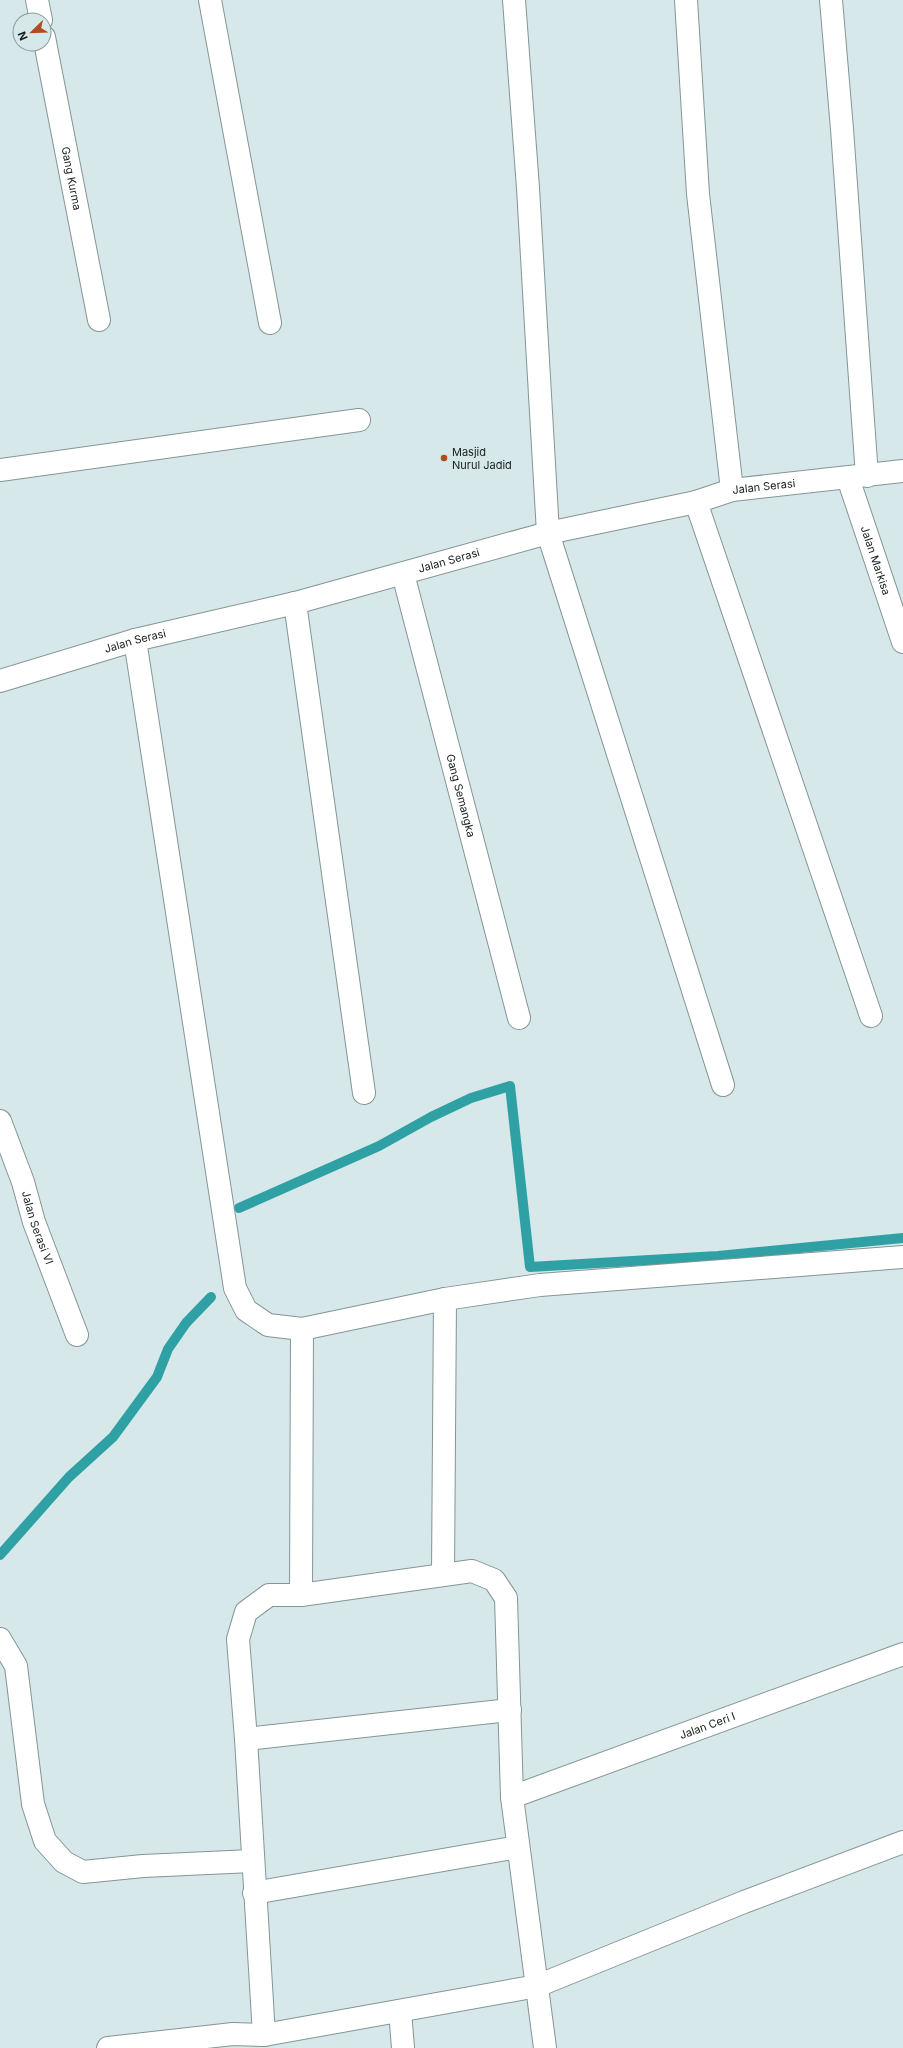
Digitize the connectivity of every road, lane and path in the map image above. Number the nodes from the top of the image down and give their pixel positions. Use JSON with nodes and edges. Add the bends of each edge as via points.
{"nodes":[{"id":1,"x":37,"y":0,"type":"edge"},
{"id":2,"x":210,"y":0,"type":"edge"},
{"id":3,"x":514,"y":0,"type":"edge"},
{"id":4,"x":686,"y":0,"type":"edge"},
{"id":5,"x":831,"y":0,"type":"edge"},
{"id":6,"x":39,"y":12,"type":"edge"},
{"id":7,"x":47,"y":52,"type":"edge"},
{"id":8,"x":99,"y":320,"type":"dead end"},
{"id":9,"x":270,"y":323,"type":"dead end"},
{"id":10,"x":359,"y":420,"type":"dead end"},
{"id":11,"x":0,"y":470,"type":"edge"},
{"id":12,"x":903,"y":471,"type":"edge"},
{"id":13,"x":857,"y":477,"type":"junction"},
{"id":14,"x":732,"y":490,"type":"junction"},
{"id":15,"x":696,"y":502,"type":"junction"},
{"id":16,"x":548,"y":533,"type":"junction"},
{"id":17,"x":403,"y":574,"type":"junction"},
{"id":18,"x":296,"y":603,"type":"junction"},
{"id":19,"x":135,"y":640,"type":"junction"},
{"id":20,"x":903,"y":642,"type":"edge"},
{"id":21,"x":0,"y":681,"type":"edge"},
{"id":22,"x":871,"y":1016,"type":"dead end"},
{"id":23,"x":519,"y":1018,"type":"dead end"},
{"id":24,"x":723,"y":1086,"type":"dead end"},
{"id":25,"x":364,"y":1093,"type":"dead end"},
{"id":26,"x":0,"y":1121,"type":"edge"},
{"id":27,"x":903,"y":1257,"type":"edge"},
{"id":28,"x":445,"y":1299,"type":"junction"},
{"id":29,"x":302,"y":1329,"type":"junction"},
{"id":30,"x":77,"y":1334,"type":"dead end"},
{"id":31,"x":443,"y":1574,"type":"junction"},
{"id":32,"x":301,"y":1594,"type":"junction"},
{"id":33,"x":0,"y":1639,"type":"edge"},
{"id":34,"x":903,"y":1654,"type":"edge"},
{"id":35,"x":510,"y":1710,"type":"junction"},
{"id":36,"x":246,"y":1739,"type":"junction"},
{"id":37,"x":512,"y":1798,"type":"junction"},
{"id":38,"x":903,"y":1842,"type":"edge"},
{"id":39,"x":518,"y":1847,"type":"junction"},
{"id":40,"x":252,"y":1860,"type":"junction"},
{"id":41,"x":254,"y":1893,"type":"junction"},
{"id":42,"x":538,"y":1986,"type":"junction"},
{"id":43,"x":400,"y":2012,"type":"junction"},
{"id":44,"x":264,"y":2035,"type":"junction"},
{"id":45,"x":233,"y":2041,"type":"edge"},
{"id":46,"x":108,"y":2048,"type":"edge"},
{"id":47,"x":403,"y":2048,"type":"edge"},
{"id":48,"x":545,"y":2048,"type":"edge"}],
"edges":[{"from":1,"to":6,"type":"street"},
{"from":2,"to":9,"type":"street"},
{"from":3,"to":16,"type":"street","via":[[529,196]]},
{"from":4,"to":14,"type":"street","via":[[698,194]]},
{"from":5,"to":13,"type":"street","name":"Jalan Markisa","via":[[842,129]]},
{"from":7,"to":8,"type":"street","name":"Gang Kurma"},
{"from":10,"to":11,"type":"street"},
{"from":12,"to":13,"type":"street","name":"Jalan Serasi"},
{"from":13,"to":14,"type":"street","name":"Jalan Serasi"},
{"from":13,"to":20,"type":"street","name":"Jalan Markisa"},
{"from":14,"to":15,"type":"street","name":"Jalan Serasi"},
{"from":15,"to":16,"type":"street","name":"Jalan Serasi"},
{"from":15,"to":22,"type":"street"},
{"from":16,"to":17,"type":"street","name":"Jalan Serasi"},
{"from":16,"to":24,"type":"street"},
{"from":17,"to":18,"type":"street","name":"Jalan Serasi"},
{"from":17,"to":23,"type":"street","name":"Gang Semangka"},
{"from":18,"to":19,"type":"street","name":"Jalan Serasi"},
{"from":18,"to":25,"type":"street"},
{"from":19,"to":21,"type":"street","name":"Jalan Serasi"},
{"from":19,"to":29,"type":"street","via":[[235,1288],[246,1310],[268,1325]]},
{"from":26,"to":30,"type":"street","name":"Jalan Serasi VI","via":[[23,1182],[34,1222]]},
{"from":27,"to":28,"type":"street","via":[[540,1285]]},
{"from":28,"to":29,"type":"street"},
{"from":28,"to":31,"type":"street"},
{"from":29,"to":32,"type":"street"},
{"from":31,"to":32,"type":"street"},
{"from":31,"to":35,"type":"street","via":[[472,1571],[494,1580],[506,1598]]},
{"from":32,"to":36,"type":"street","via":[[269,1595],[246,1612],[238,1639]]},
{"from":33,"to":40,"type":"street","via":[[16,1666],[33,1804],[45,1841],[64,1862],[83,1872]]},
{"from":34,"to":37,"type":"street","name":"Jalan Ceri I"},
{"from":35,"to":36,"type":"street"},
{"from":35,"to":37,"type":"street"},
{"from":36,"to":40,"type":"street"},
{"from":37,"to":39,"type":"street"},
{"from":38,"to":42,"type":"street","via":[[744,1902]]},
{"from":39,"to":41,"type":"street"},
{"from":39,"to":42,"type":"street"},
{"from":40,"to":41,"type":"street"},
{"from":41,"to":44,"type":"street"},
{"from":42,"to":43,"type":"street"},
{"from":42,"to":48,"type":"street"},
{"from":43,"to":44,"type":"street"},
{"from":43,"to":47,"type":"street"},
{"from":44,"to":45,"type":"street"},
{"from":45,"to":46,"type":"street"}]}
